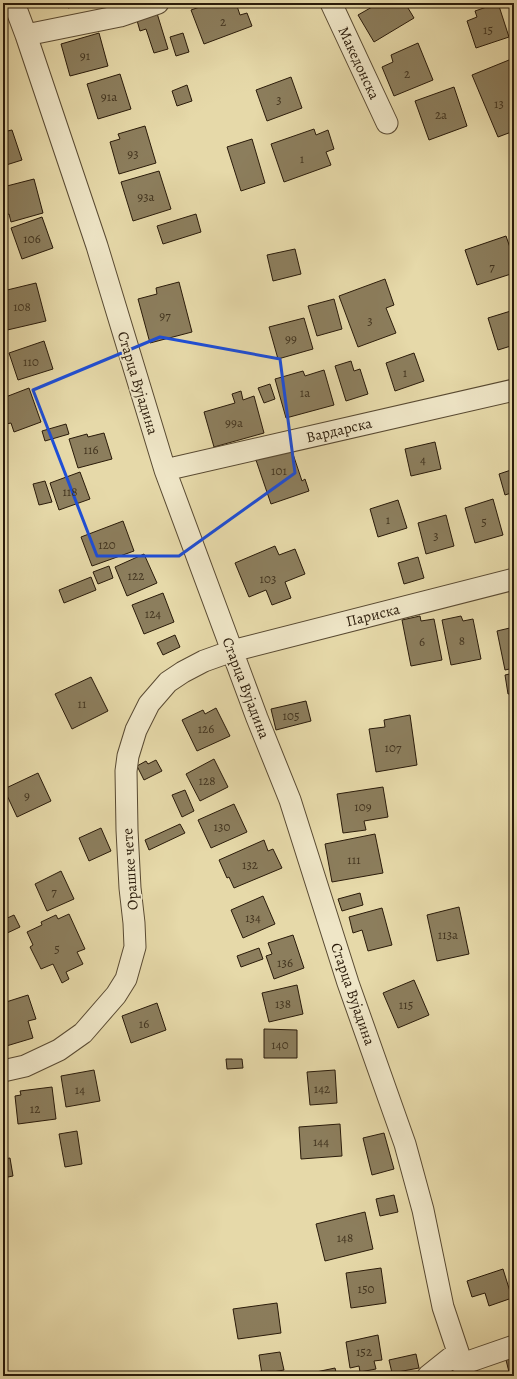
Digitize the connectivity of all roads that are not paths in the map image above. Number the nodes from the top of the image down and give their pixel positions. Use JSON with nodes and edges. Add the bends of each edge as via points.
{"nodes":[{"id":1,"x":14,"y":3,"type":"edge"},
{"id":2,"x":158,"y":3,"type":"edge"},
{"id":3,"x":332,"y":3,"type":"edge"},
{"id":4,"x":26,"y":35,"type":"junction"},
{"id":5,"x":387,"y":123,"type":"dead end"},
{"id":6,"x":514,"y":390,"type":"edge"},
{"id":7,"x":165,"y":470,"type":"junction"},
{"id":8,"x":514,"y":579,"type":"edge"},
{"id":9,"x":232,"y":651,"type":"junction"},
{"id":10,"x":3,"y":1071,"type":"edge"},
{"id":11,"x":514,"y":1346,"type":"edge"},
{"id":12,"x":463,"y":1364,"type":"edge"},
{"id":13,"x":428,"y":1376,"type":"edge"}],
"edges":[{"from":1,"to":4,"type":"street","name":"Старца Вујадина"},
{"from":2,"to":4,"type":"street","via":[[120,16]]},
{"from":3,"to":5,"type":"street","name":"Македонска"},
{"from":4,"to":7,"type":"street","name":"Старца Вујадина","via":[[97,246]]},
{"from":6,"to":7,"type":"street","name":"Вардарска"},
{"from":7,"to":9,"type":"street","name":"Старца Вујадина"},
{"from":8,"to":9,"type":"street","name":"Париска"},
{"from":9,"to":10,"type":"street","name":"Орашке чете","via":[[204,661],[168,682],[149,704],[136,730],[126,771],[127,830],[135,947],[126,979],[101,1014],[83,1033],[59,1050],[25,1066]]},
{"from":9,"to":12,"type":"street","name":"Старца Вујадина","via":[[290,800],[348,983],[405,1144],[442,1307]]},
{"from":11,"to":12,"type":"street"},
{"from":12,"to":13,"type":"street"}]}
